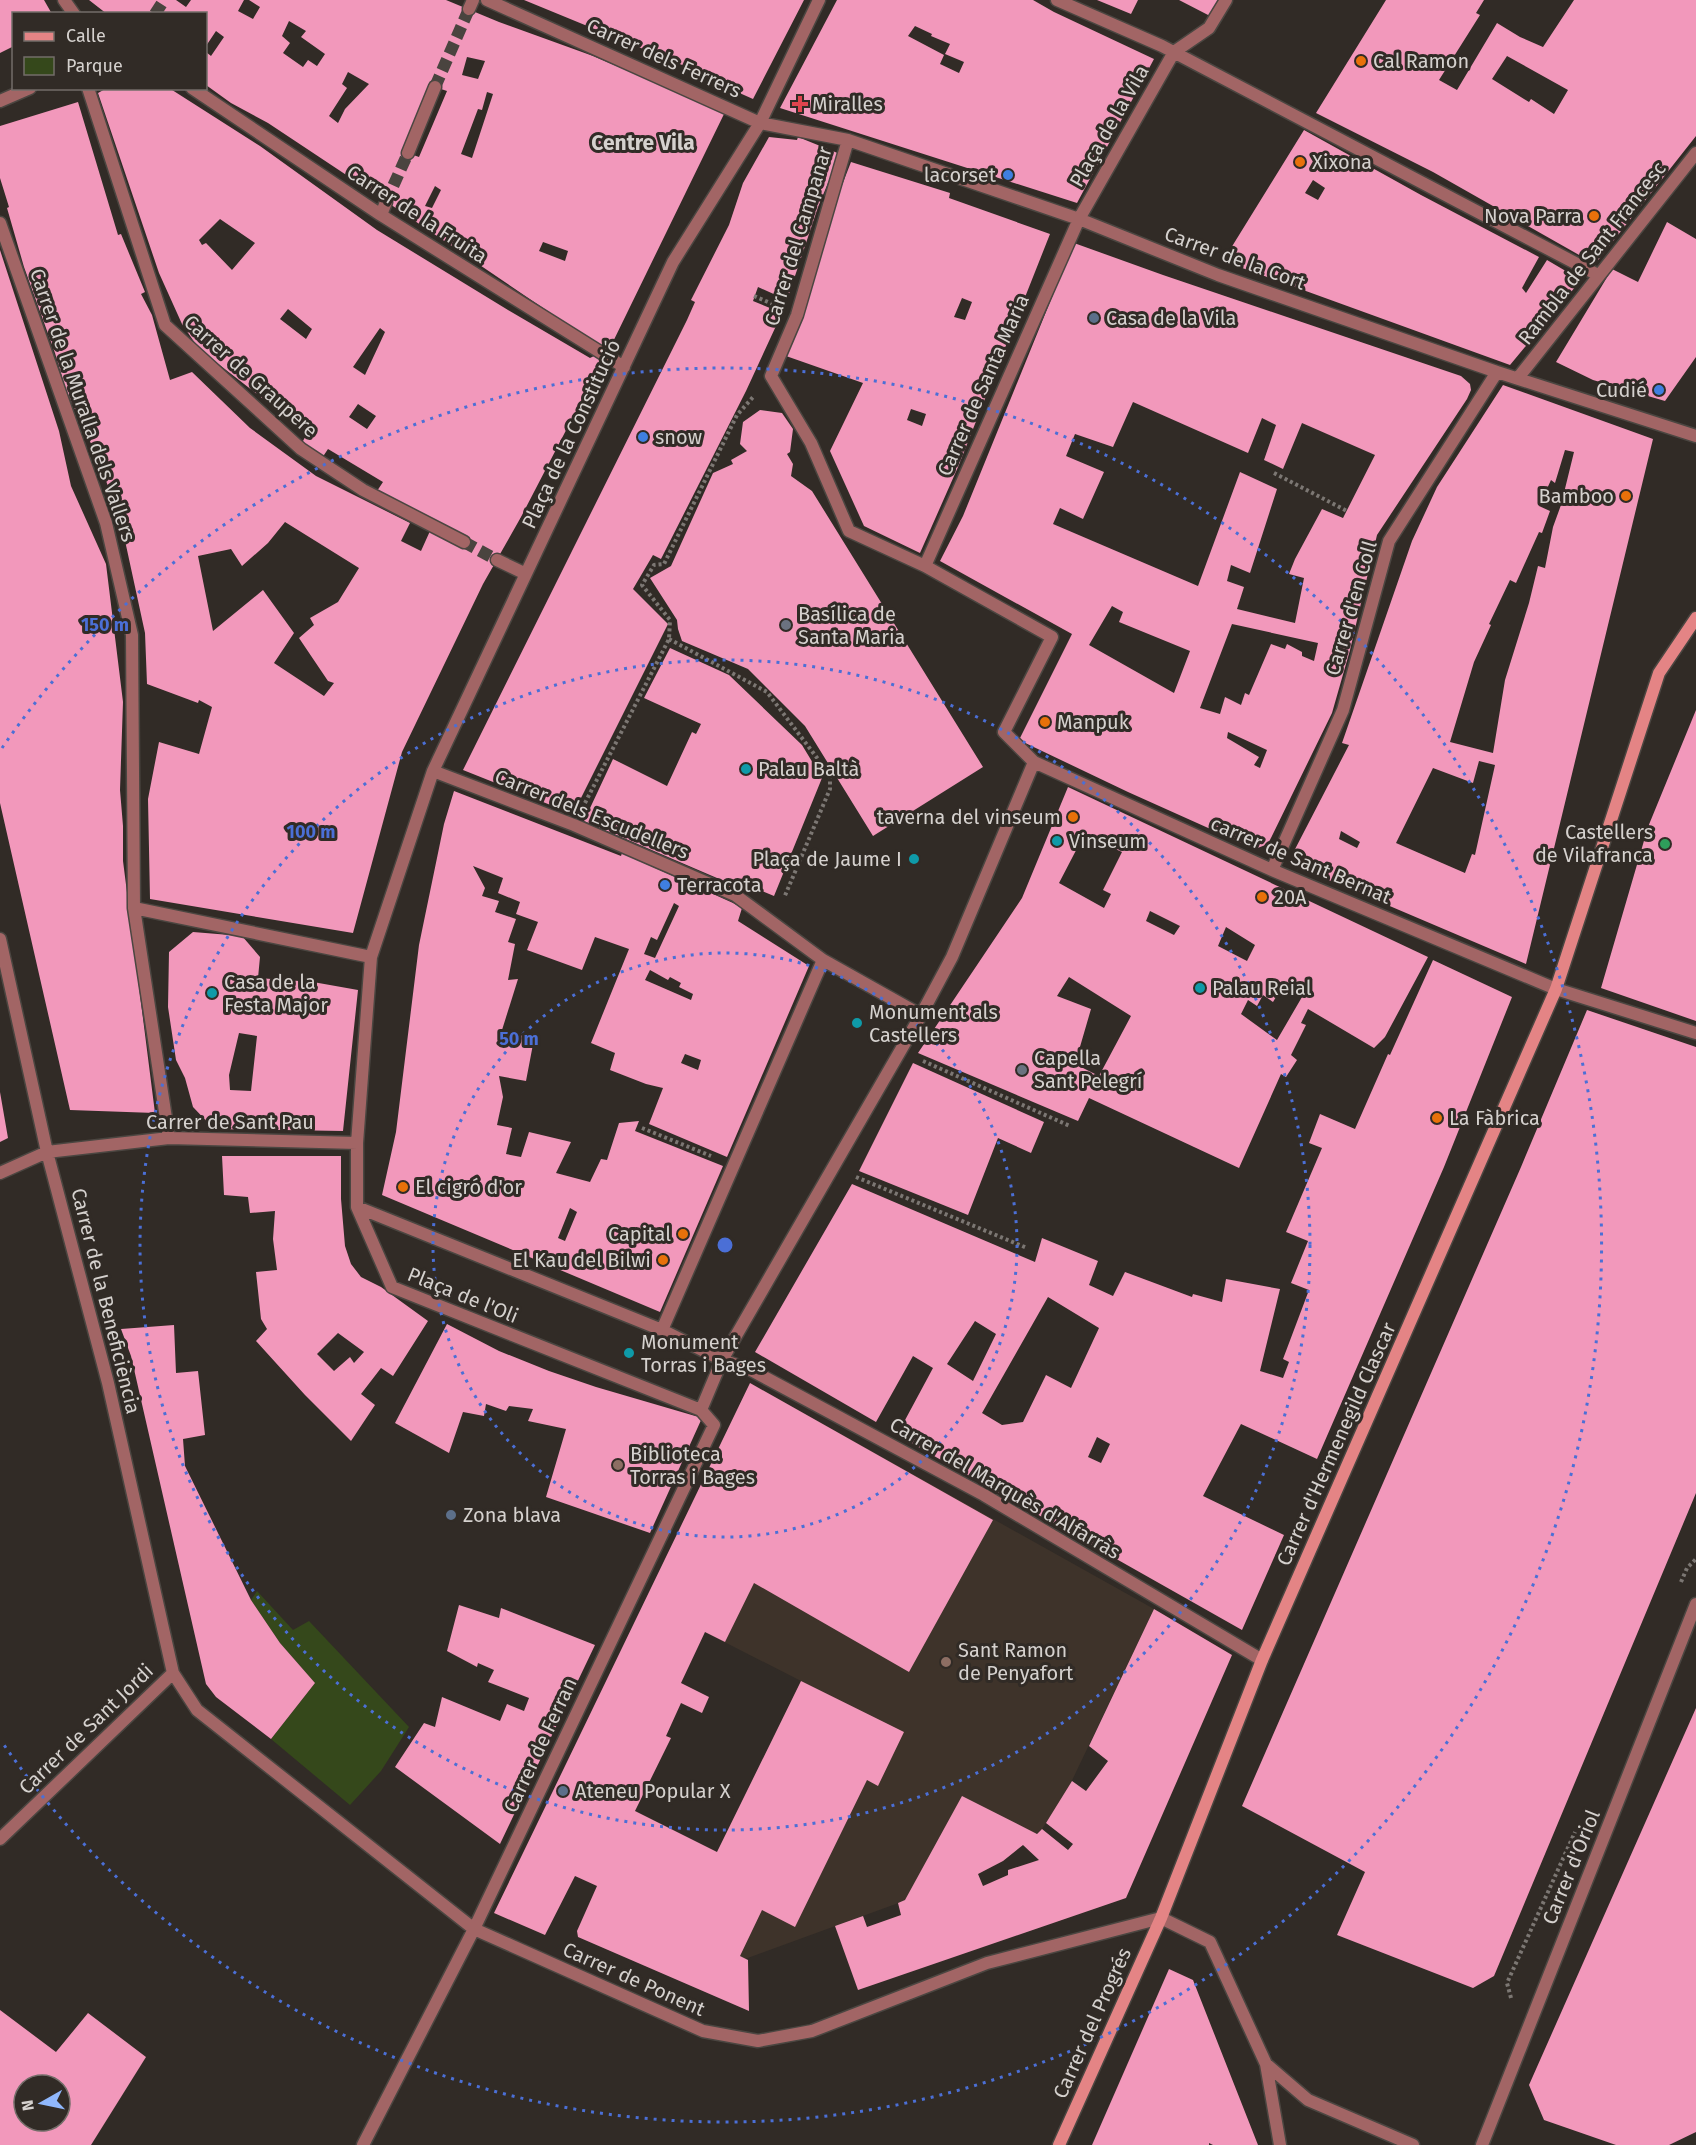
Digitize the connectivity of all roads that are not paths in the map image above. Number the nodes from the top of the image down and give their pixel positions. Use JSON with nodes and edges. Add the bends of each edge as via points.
{"nodes":[{"id":1,"x":487,"y":0,"type":"edge"},
{"id":2,"x":819,"y":0,"type":"edge"},
{"id":3,"x":1057,"y":0,"type":"edge"},
{"id":4,"x":1226,"y":0,"type":"edge"},
{"id":5,"x":1168,"y":49,"type":"junction"},
{"id":6,"x":435,"y":87,"type":"tunnel mouth"},
{"id":7,"x":25,"y":90,"type":"edge"},
{"id":8,"x":89,"y":90,"type":"edge"},
{"id":9,"x":195,"y":90,"type":"edge"},
{"id":10,"x":0,"y":101,"type":"edge"},
{"id":11,"x":760,"y":123,"type":"junction"},
{"id":12,"x":848,"y":140,"type":"junction"},
{"id":13,"x":408,"y":153,"type":"tunnel mouth"},
{"id":14,"x":1696,"y":153,"type":"edge"},
{"id":15,"x":386,"y":202,"type":"tunnel mouth"},
{"id":16,"x":381,"y":215,"type":"junction"},
{"id":17,"x":1079,"y":219,"type":"junction"},
{"id":18,"x":0,"y":223,"type":"edge"},
{"id":19,"x":1598,"y":275,"type":"junction"},
{"id":20,"x":624,"y":367,"type":"junction"},
{"id":21,"x":1497,"y":372,"type":"junction"},
{"id":22,"x":1518,"y":378,"type":"junction"},
{"id":23,"x":1696,"y":436,"type":"edge"},
{"id":24,"x":464,"y":542,"type":"tunnel mouth"},
{"id":25,"x":497,"y":560,"type":"tunnel mouth"},
{"id":26,"x":925,"y":566,"type":"junction"},
{"id":27,"x":526,"y":574,"type":"junction"},
{"id":28,"x":1696,"y":618,"type":"edge"},
{"id":29,"x":1034,"y":762,"type":"junction"},
{"id":30,"x":433,"y":771,"type":"junction"},
{"id":31,"x":1272,"y":870,"type":"junction"},
{"id":32,"x":134,"y":908,"type":"junction"},
{"id":33,"x":0,"y":939,"type":"edge"},
{"id":34,"x":371,"y":957,"type":"junction"},
{"id":35,"x":823,"y":960,"type":"junction"},
{"id":36,"x":1556,"y":989,"type":"junction"},
{"id":37,"x":921,"y":1016,"type":"junction"},
{"id":38,"x":1696,"y":1032,"type":"edge"},
{"id":39,"x":169,"y":1138,"type":"junction"},
{"id":40,"x":357,"y":1143,"type":"junction"},
{"id":41,"x":47,"y":1152,"type":"junction"},
{"id":42,"x":0,"y":1173,"type":"edge"},
{"id":43,"x":357,"y":1207,"type":"junction"},
{"id":44,"x":662,"y":1330,"type":"junction"},
{"id":45,"x":722,"y":1360,"type":"junction"},
{"id":46,"x":701,"y":1410,"type":"junction"},
{"id":47,"x":1696,"y":1604,"type":"edge"},
{"id":48,"x":1692,"y":1627,"type":"edge"},
{"id":49,"x":1262,"y":1660,"type":"junction"},
{"id":50,"x":173,"y":1673,"type":"junction"},
{"id":51,"x":0,"y":1839,"type":"edge"},
{"id":52,"x":1161,"y":1918,"type":"junction"},
{"id":53,"x":474,"y":1929,"type":"junction"},
{"id":54,"x":1266,"y":2064,"type":"junction"},
{"id":55,"x":363,"y":2145,"type":"edge"},
{"id":56,"x":1059,"y":2145,"type":"edge"},
{"id":57,"x":1280,"y":2145,"type":"edge"},
{"id":58,"x":1413,"y":2145,"type":"edge"},
{"id":59,"x":1482,"y":2145,"type":"edge"}],
"edges":[{"from":1,"to":11,"type":"street","name":"Carrer dels Ferrers"},
{"from":2,"to":11,"type":"street","name":"Plaça de la Constitució"},
{"from":3,"to":5,"type":"street"},
{"from":4,"to":5,"type":"street","via":[[1209,28]]},
{"from":5,"to":17,"type":"street","name":"Plaça de la Vila"},
{"from":5,"to":19,"type":"street","name":"Plaça de la Vila"},
{"from":6,"to":13,"type":"street"},
{"from":7,"to":10,"type":"street"},
{"from":8,"to":24,"type":"street","name":"Carrer de Graupere","via":[[165,325],[302,449],[363,490]]},
{"from":9,"to":16,"type":"street","name":"Carrer de la Fruita"},
{"from":11,"to":12,"type":"street","name":"Carrer de la Cort"},
{"from":11,"to":20,"type":"street","name":"Plaça de la Constitució","via":[[673,262]]},
{"from":12,"to":17,"type":"street","name":"Carrer de la Cort"},
{"from":12,"to":26,"type":"street","name":"Carrer del Campanar","via":[[797,315],[771,376],[811,443],[849,531]]},
{"from":14,"to":19,"type":"street","name":"Rambla de Sant Francesc"},
{"from":15,"to":16,"type":"street"},
{"from":16,"to":20,"type":"street","name":"Carrer de la Fruita"},
{"from":17,"to":21,"type":"street","name":"Carrer de la Cort","via":[[1218,274]]},
{"from":17,"to":26,"type":"street","name":"Carrer de Santa Maria"},
{"from":18,"to":32,"type":"street","name":"Carrer de la Muralla dels Vallers","via":[[106,523],[132,635]]},
{"from":19,"to":22,"type":"street","name":"Rambla de Sant Francesc"},
{"from":20,"to":27,"type":"street","name":"Plaça de la Constitució"},
{"from":21,"to":22,"type":"street","name":"Carrer de la Cort"},
{"from":21,"to":31,"type":"street","name":"Carrer d'en Coll","via":[[1389,541],[1343,710]]},
{"from":22,"to":23,"type":"street","name":"Carrer de la Cort"},
{"from":25,"to":27,"type":"street"},
{"from":26,"to":29,"type":"street","via":[[1052,637],[1004,732]]},
{"from":27,"to":30,"type":"street","name":"Plaça de la Constitució"},
{"from":28,"to":36,"type":"street","name":"Carrer d'Hermenegild Clascar","via":[[1659,673]]},
{"from":29,"to":31,"type":"street","name":"carrer de Sant Bernat"},
{"from":29,"to":37,"type":"street","via":[[952,957]]},
{"from":30,"to":34,"type":"street","name":"Plaça de la Constitució"},
{"from":30,"to":35,"type":"street","name":"Carrer dels Escudellers","via":[[574,825],[735,895]]},
{"from":31,"to":36,"type":"street","name":"carrer de Sant Bernat"},
{"from":32,"to":34,"type":"street"},
{"from":32,"to":39,"type":"street","name":"Carrer de la Muralla dels Vallers"},
{"from":33,"to":41,"type":"street","name":"Carrer de la Beneficiència"},
{"from":34,"to":40,"type":"street","name":"Plaça de la Constitució"},
{"from":35,"to":37,"type":"street"},
{"from":35,"to":44,"type":"street"},
{"from":36,"to":38,"type":"street","name":"carrer de Sant Bernat"},
{"from":36,"to":49,"type":"street","name":"Carrer d'Hermenegild Clascar"},
{"from":37,"to":45,"type":"street"},
{"from":39,"to":40,"type":"street","name":"Carrer de Sant Pau"},
{"from":39,"to":41,"type":"street","name":"Carrer de Sant Pau"},
{"from":40,"to":43,"type":"street","name":"Plaça de la Constitució"},
{"from":41,"to":42,"type":"street","name":"Carrer de Sant Pau"},
{"from":41,"to":50,"type":"street","name":"Carrer de la Beneficiència","via":[[108,1383]]},
{"from":43,"to":44,"type":"street"},
{"from":43,"to":46,"type":"street","name":"Plaça de l'Oli","via":[[392,1287]]},
{"from":44,"to":45,"type":"street"},
{"from":45,"to":46,"type":"street"},
{"from":45,"to":49,"type":"street","name":"Carrer del Marquès d'Alfarràs","via":[[751,1370],[984,1495]]},
{"from":46,"to":53,"type":"street","name":"Carrer de Ferran","via":[[714,1425]]},
{"from":47,"to":48,"type":"street","name":"Carrer d'Oriol"},
{"from":48,"to":59,"type":"street","name":"Carrer d'Oriol"},
{"from":49,"to":52,"type":"street","name":"Carrer d'Hermenegild Clascar"},
{"from":50,"to":51,"type":"street","name":"Carrer de Sant Jordi"},
{"from":50,"to":53,"type":"street","name":"Carrer de Ponent","via":[[197,1710]]},
{"from":52,"to":53,"type":"street","name":"Carrer de Ponent","via":[[987,1964],[812,2031],[758,2041],[703,2031]]},
{"from":52,"to":54,"type":"street","via":[[1210,1942]]},
{"from":52,"to":56,"type":"street","name":"Carrer del Progrés"},
{"from":53,"to":55,"type":"street","name":"Carrer de Ferran"},
{"from":54,"to":57,"type":"street"},
{"from":54,"to":58,"type":"street","via":[[1308,2100]]}]}
